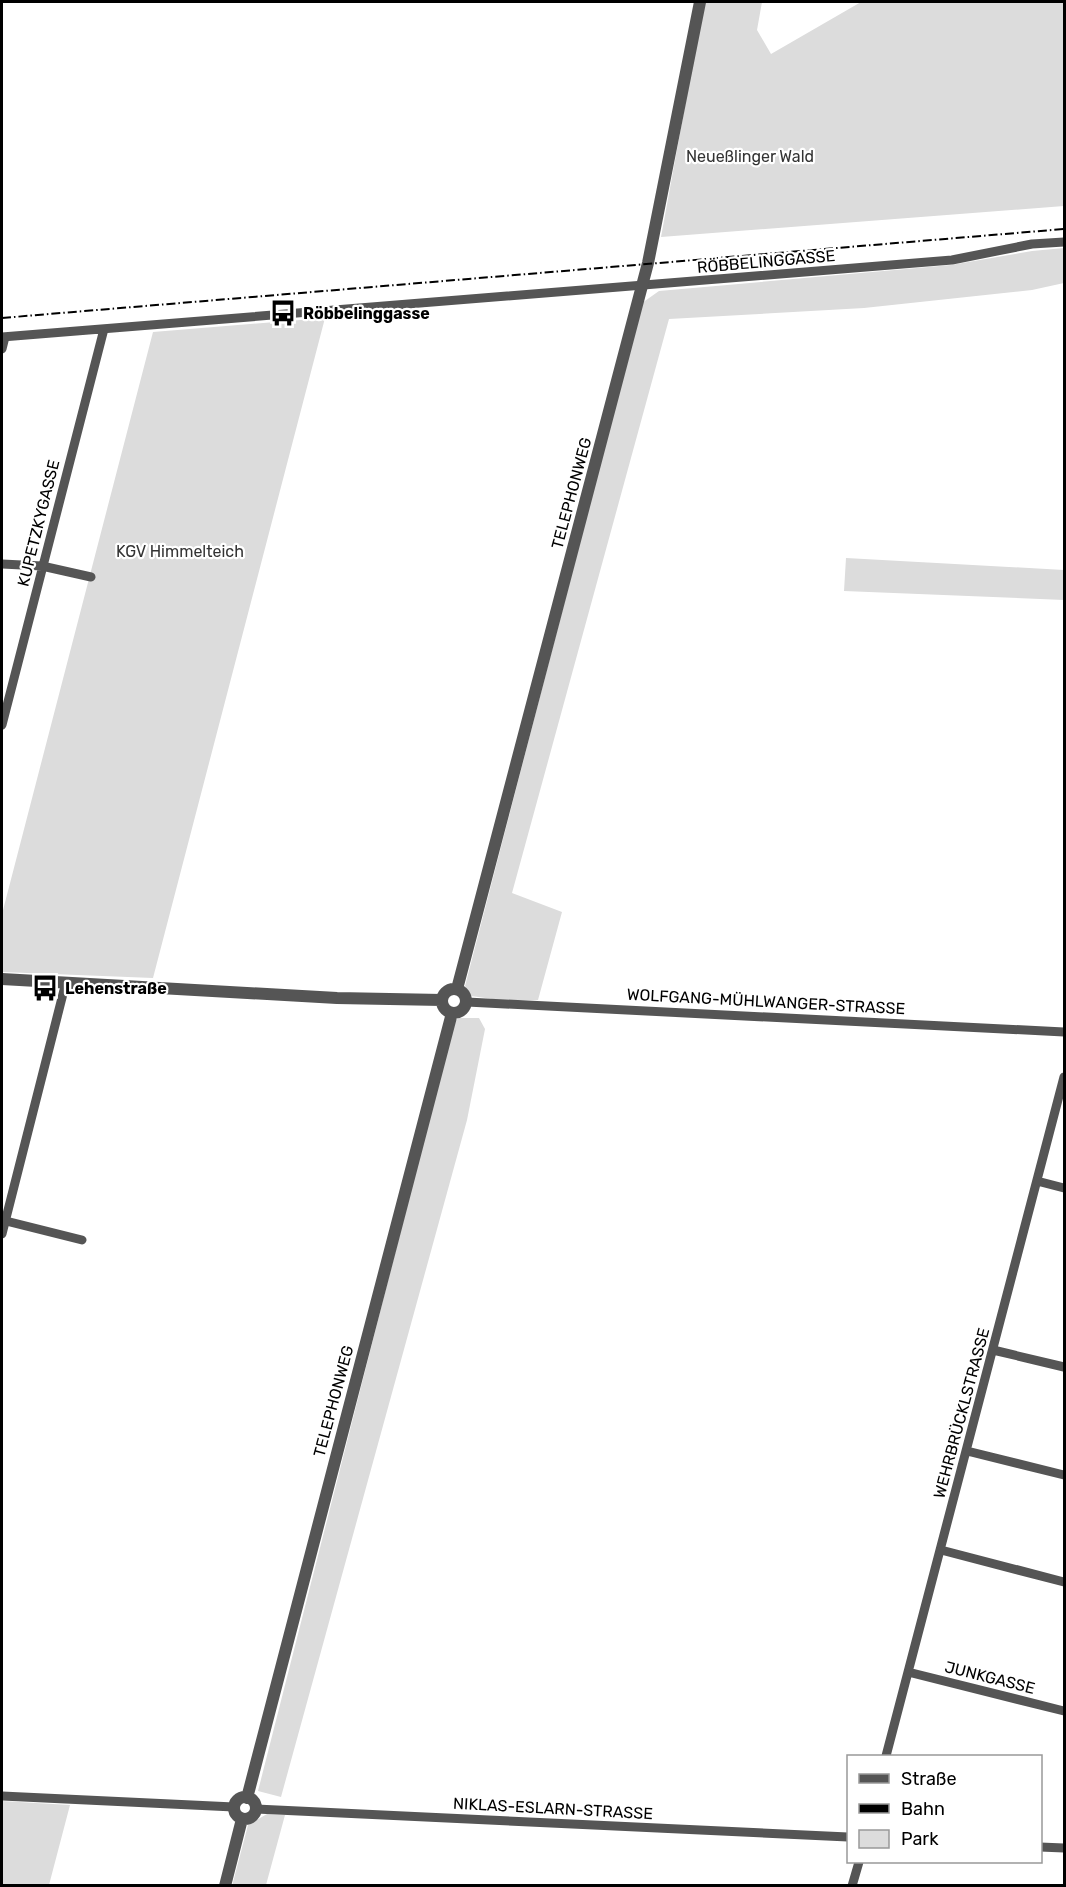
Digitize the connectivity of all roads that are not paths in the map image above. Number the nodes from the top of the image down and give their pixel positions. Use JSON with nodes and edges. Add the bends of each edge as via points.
{"nodes":[{"id":1,"x":700,"y":2,"type":"edge"},
{"id":2,"x":1065,"y":242,"type":"edge"},
{"id":3,"x":642,"y":287,"type":"junction"},
{"id":4,"x":104,"y":329,"type":"junction"},
{"id":5,"x":3,"y":337,"type":"edge"},
{"id":6,"x":2,"y":349,"type":"edge"},
{"id":7,"x":2,"y":564,"type":"edge"},
{"id":8,"x":42,"y":566,"type":"junction"},
{"id":9,"x":92,"y":577,"type":"dead end"},
{"id":10,"x":2,"y":725,"type":"edge"},
{"id":11,"x":2,"y":979,"type":"edge"},
{"id":12,"x":66,"y":982,"type":"junction"},
{"id":13,"x":457,"y":989,"type":"junction"},
{"id":14,"x":442,"y":1000,"type":"junction"},
{"id":15,"x":466,"y":1002,"type":"junction"},
{"id":16,"x":452,"y":1013,"type":"junction"},
{"id":17,"x":1065,"y":1032,"type":"edge"},
{"id":18,"x":1065,"y":1077,"type":"edge"},
{"id":19,"x":1037,"y":1181,"type":"junction"},
{"id":20,"x":1065,"y":1188,"type":"edge"},
{"id":21,"x":3,"y":1221,"type":"edge"},
{"id":22,"x":2,"y":1234,"type":"edge"},
{"id":23,"x":82,"y":1240,"type":"dead end"},
{"id":24,"x":993,"y":1350,"type":"junction"},
{"id":25,"x":1065,"y":1367,"type":"edge"},
{"id":26,"x":967,"y":1451,"type":"junction"},
{"id":27,"x":1065,"y":1475,"type":"edge"},
{"id":28,"x":940,"y":1550,"type":"junction"},
{"id":29,"x":1065,"y":1582,"type":"edge"},
{"id":30,"x":908,"y":1672,"type":"junction"},
{"id":31,"x":1065,"y":1710,"type":"edge"},
{"id":32,"x":886,"y":1755,"type":"edge"},
{"id":33,"x":2,"y":1796,"type":"edge"},
{"id":34,"x":247,"y":1798,"type":"junction"},
{"id":35,"x":234,"y":1807,"type":"junction"},
{"id":36,"x":256,"y":1809,"type":"junction"},
{"id":37,"x":242,"y":1819,"type":"junction"},
{"id":38,"x":847,"y":1837,"type":"edge"},
{"id":39,"x":1042,"y":1846,"type":"edge"},
{"id":40,"x":1065,"y":1848,"type":"edge"},
{"id":41,"x":859,"y":1863,"type":"edge"},
{"id":42,"x":225,"y":1886,"type":"edge"},
{"id":43,"x":852,"y":1886,"type":"edge"}],
"edges":[{"from":1,"to":3,"type":"street","name":"TELEPHONWEG"},
{"from":2,"to":3,"type":"street","name":"RÖBBELINGGASSE","via":[[1032,244],[952,260]]},
{"from":3,"to":4,"type":"street","name":"RÖBBELINGGASSE"},
{"from":3,"to":13,"type":"street","name":"TELEPHONWEG"},
{"from":4,"to":5,"type":"street","name":"RÖBBELINGGASSE"},
{"from":4,"to":8,"type":"street","name":"KUPETZKYGASSE"},
{"from":5,"to":6,"type":"street"},
{"from":7,"to":8,"type":"street"},
{"from":8,"to":9,"type":"street"},
{"from":8,"to":10,"type":"street","name":"KUPETZKYGASSE"},
{"from":11,"to":12,"type":"street"},
{"from":12,"to":14,"type":"street","via":[[337,998]]},
{"from":12,"to":21,"type":"street"},
{"from":13,"to":14,"type":"street","via":[[445,993]]},
{"from":13,"to":15,"type":"street","via":[[466,996]]},
{"from":14,"to":16,"type":"street","via":[[444,1009]]},
{"from":15,"to":16,"type":"street","via":[[462,1011]]},
{"from":15,"to":17,"type":"street","name":"WOLFGANG-MÜHLWANGER-STRASSE"},
{"from":16,"to":34,"type":"street","name":"TELEPHONWEG"},
{"from":18,"to":19,"type":"street","name":"WEHRBRÜCKLSTRASSE"},
{"from":19,"to":20,"type":"street"},
{"from":19,"to":24,"type":"street","name":"WEHRBRÜCKLSTRASSE"},
{"from":21,"to":22,"type":"street"},
{"from":21,"to":23,"type":"street"},
{"from":24,"to":25,"type":"street"},
{"from":24,"to":26,"type":"street","name":"WEHRBRÜCKLSTRASSE"},
{"from":26,"to":27,"type":"street"},
{"from":26,"to":28,"type":"street","name":"WEHRBRÜCKLSTRASSE"},
{"from":28,"to":29,"type":"street"},
{"from":28,"to":30,"type":"street","name":"WEHRBRÜCKLSTRASSE"},
{"from":30,"to":31,"type":"street","name":"JUNKGASSE"},
{"from":30,"to":32,"type":"street","name":"WEHRBRÜCKLSTRASSE"},
{"from":33,"to":35,"type":"street"},
{"from":34,"to":35,"type":"street","via":[[240,1799]]},
{"from":34,"to":36,"type":"street"},
{"from":35,"to":37,"type":"street"},
{"from":36,"to":37,"type":"street","via":[[250,1818]]},
{"from":36,"to":38,"type":"street","name":"NIKLAS-ESLARN-STRASSE"},
{"from":37,"to":42,"type":"street"},
{"from":39,"to":40,"type":"street"},
{"from":41,"to":43,"type":"street"}]}
